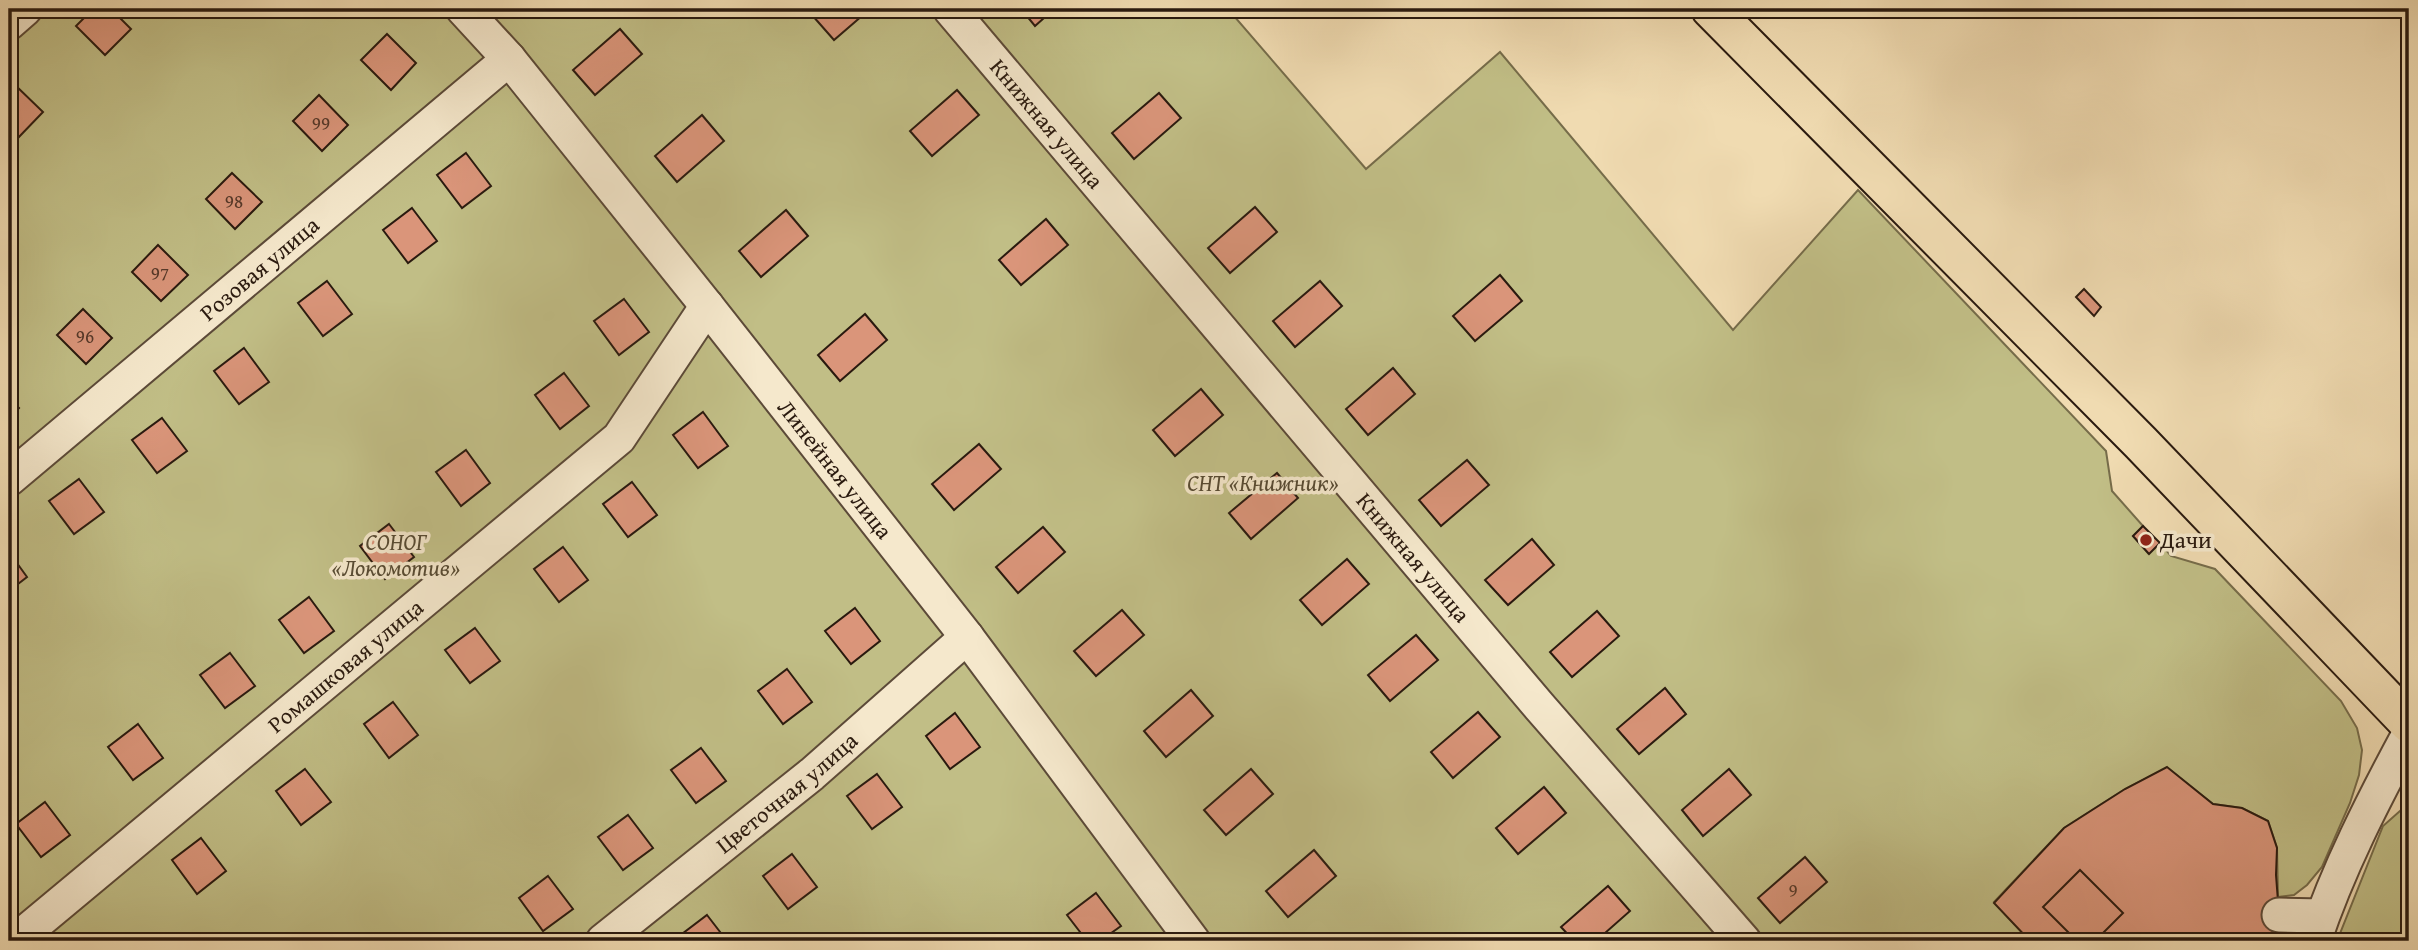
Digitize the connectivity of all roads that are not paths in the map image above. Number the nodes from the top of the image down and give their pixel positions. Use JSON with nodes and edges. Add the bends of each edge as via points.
{"nodes":[{"id":1,"x":24,"y":9,"type":"edge"},
{"id":2,"x":463,"y":9,"type":"edge"},
{"id":3,"x":950,"y":9,"type":"edge"},
{"id":4,"x":1711,"y":9,"type":"edge"},
{"id":5,"x":9,"y":23,"type":"edge"},
{"id":6,"x":509,"y":59,"type":"junction"},
{"id":7,"x":707,"y":306,"type":"junction"},
{"id":8,"x":9,"y":479,"type":"edge"},
{"id":9,"x":967,"y":637,"type":"junction"},
{"id":10,"x":2409,"y":723,"type":"edge"},
{"id":11,"x":2409,"y":734,"type":"edge"},
{"id":12,"x":2279,"y":915,"type":"dead end"},
{"id":13,"x":2318,"y":929,"type":"edge"},
{"id":14,"x":15,"y":941,"type":"edge"},
{"id":15,"x":603,"y":941,"type":"edge"},
{"id":16,"x":1193,"y":941,"type":"edge"},
{"id":17,"x":1744,"y":941,"type":"edge"}],
"edges":[{"from":1,"to":5,"type":"street"},
{"from":2,"to":6,"type":"street","name":"Линейная улица"},
{"from":3,"to":17,"type":"street","name":"Книжная улица","via":[[1530,696]]},
{"from":4,"to":10,"type":"highway","via":[[2141,443]]},
{"from":6,"to":7,"type":"street","name":"Линейная улица"},
{"from":6,"to":8,"type":"street","name":"Розовая улица"},
{"from":7,"to":9,"type":"street","name":"Линейная улица"},
{"from":7,"to":14,"type":"street","name":"Ромашковая улица","via":[[620,438]]},
{"from":9,"to":15,"type":"street","name":"Цветочная улица","via":[[812,774]]},
{"from":9,"to":16,"type":"street","name":"Линейная улица"},
{"from":11,"to":13,"type":"street","via":[[2377,793]]},
{"from":12,"to":13,"type":"street"}]}
